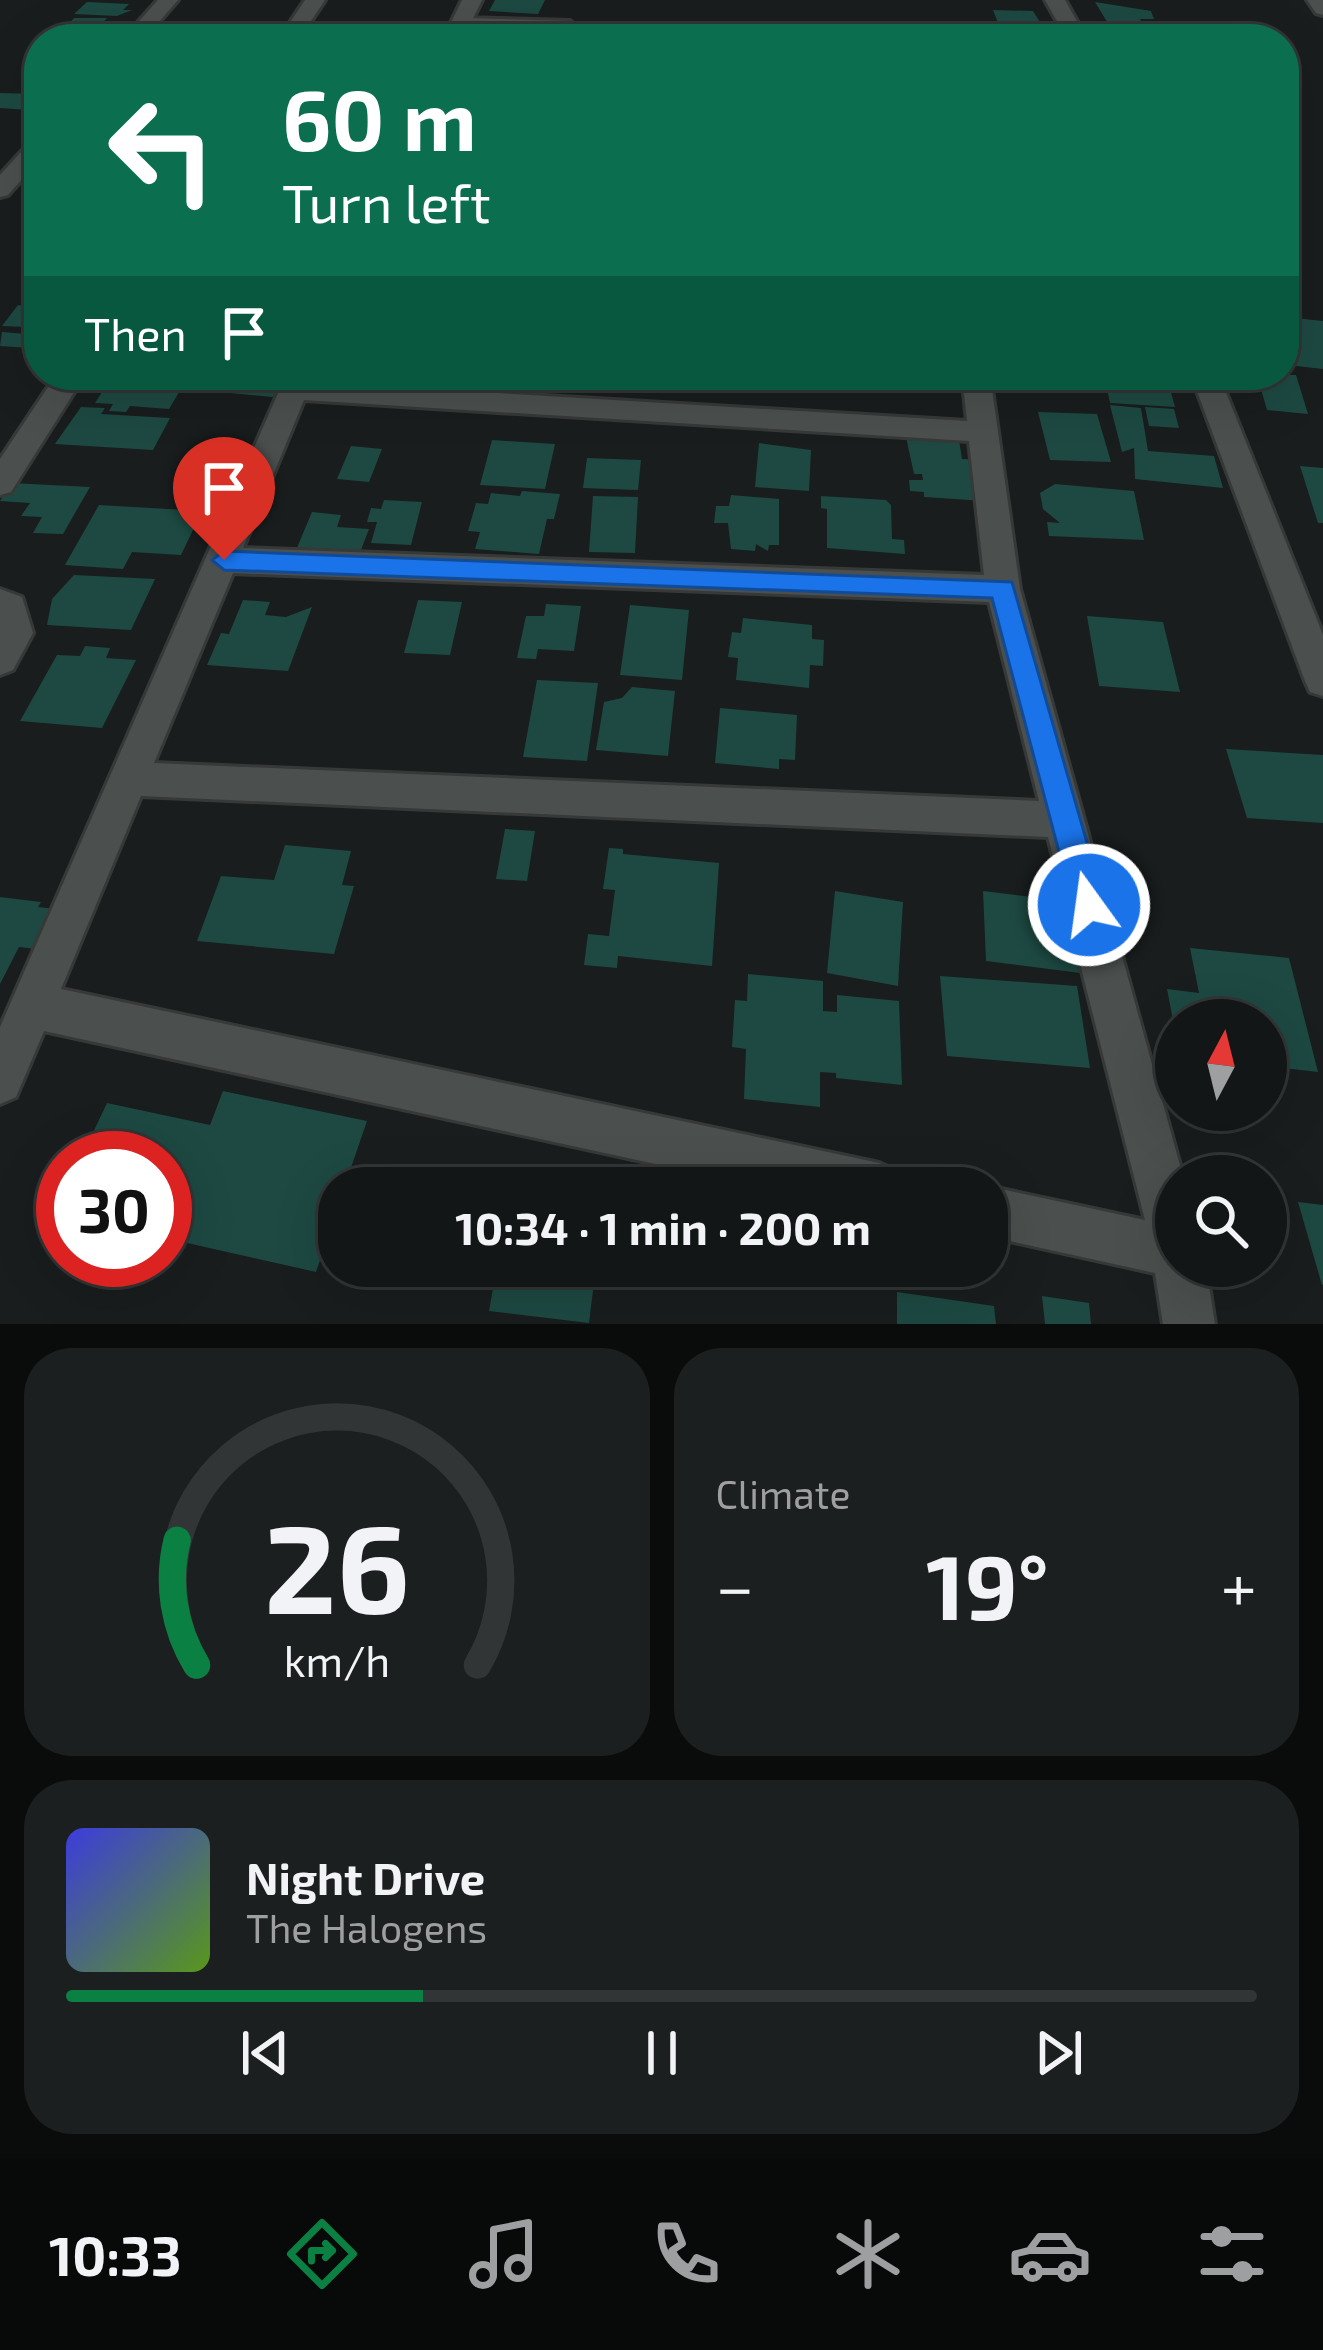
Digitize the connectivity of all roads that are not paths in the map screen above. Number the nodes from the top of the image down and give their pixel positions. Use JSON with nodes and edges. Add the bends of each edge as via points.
{"nodes":[{"id":1,"x":168,"y":0,"type":"edge"},
{"id":2,"x":1317,"y":0,"type":"edge"},
{"id":3,"x":1323,"y":9,"type":"edge"},
{"id":4,"x":147,"y":24,"type":"edge"},
{"id":5,"x":24,"y":163,"type":"edge"},
{"id":6,"x":0,"y":190,"type":"edge"},
{"id":7,"x":61,"y":390,"type":"edge"},
{"id":8,"x":293,"y":390,"type":"edge"},
{"id":9,"x":394,"y":390,"type":"edge"},
{"id":10,"x":978,"y":390,"type":"edge"},
{"id":11,"x":1211,"y":390,"type":"edge"},
{"id":12,"x":984,"y":432,"type":"junction"},
{"id":13,"x":0,"y":484,"type":"edge"},
{"id":14,"x":224,"y":560,"type":"junction"},
{"id":15,"x":1003,"y":589,"type":"junction"},
{"id":16,"x":1307,"y":598,"type":"edge"},
{"id":17,"x":0,"y":602,"type":"edge"},
{"id":18,"x":0,"y":660,"type":"edge"},
{"id":19,"x":1323,"y":681,"type":"edge"},
{"id":20,"x":131,"y":779,"type":"junction"},
{"id":21,"x":1067,"y":820,"type":"junction"},
{"id":22,"x":34,"y":1006,"type":"junction"},
{"id":23,"x":0,"y":1082,"type":"edge"},
{"id":24,"x":1155,"y":1165,"type":"edge"},
{"id":25,"x":782,"y":1167,"type":"edge"},
{"id":26,"x":1008,"y":1215,"type":"edge"},
{"id":27,"x":1155,"y":1243,"type":"edge"},
{"id":28,"x":1183,"y":1287,"type":"edge"},
{"id":29,"x":1189,"y":1324,"type":"edge"}],
"edges":[{"from":1,"to":4,"type":"street"},
{"from":2,"to":3,"type":"street"},
{"from":5,"to":6,"type":"street"},
{"from":7,"to":13,"type":"street"},
{"from":8,"to":14,"type":"street"},
{"from":9,"to":12,"type":"street"},
{"from":10,"to":12,"type":"street"},
{"from":11,"to":16,"type":"street"},
{"from":12,"to":15,"type":"street"},
{"from":14,"to":15,"type":"street"},
{"from":14,"to":20,"type":"street"},
{"from":15,"to":21,"type":"street"},
{"from":16,"to":19,"type":"street"},
{"from":17,"to":18,"type":"street","via":[[10,607],[15,633]]},
{"from":20,"to":21,"type":"street"},
{"from":20,"to":22,"type":"street"},
{"from":21,"to":24,"type":"street"},
{"from":22,"to":23,"type":"street"},
{"from":22,"to":25,"type":"street"},
{"from":26,"to":27,"type":"street"},
{"from":28,"to":29,"type":"street"}]}
